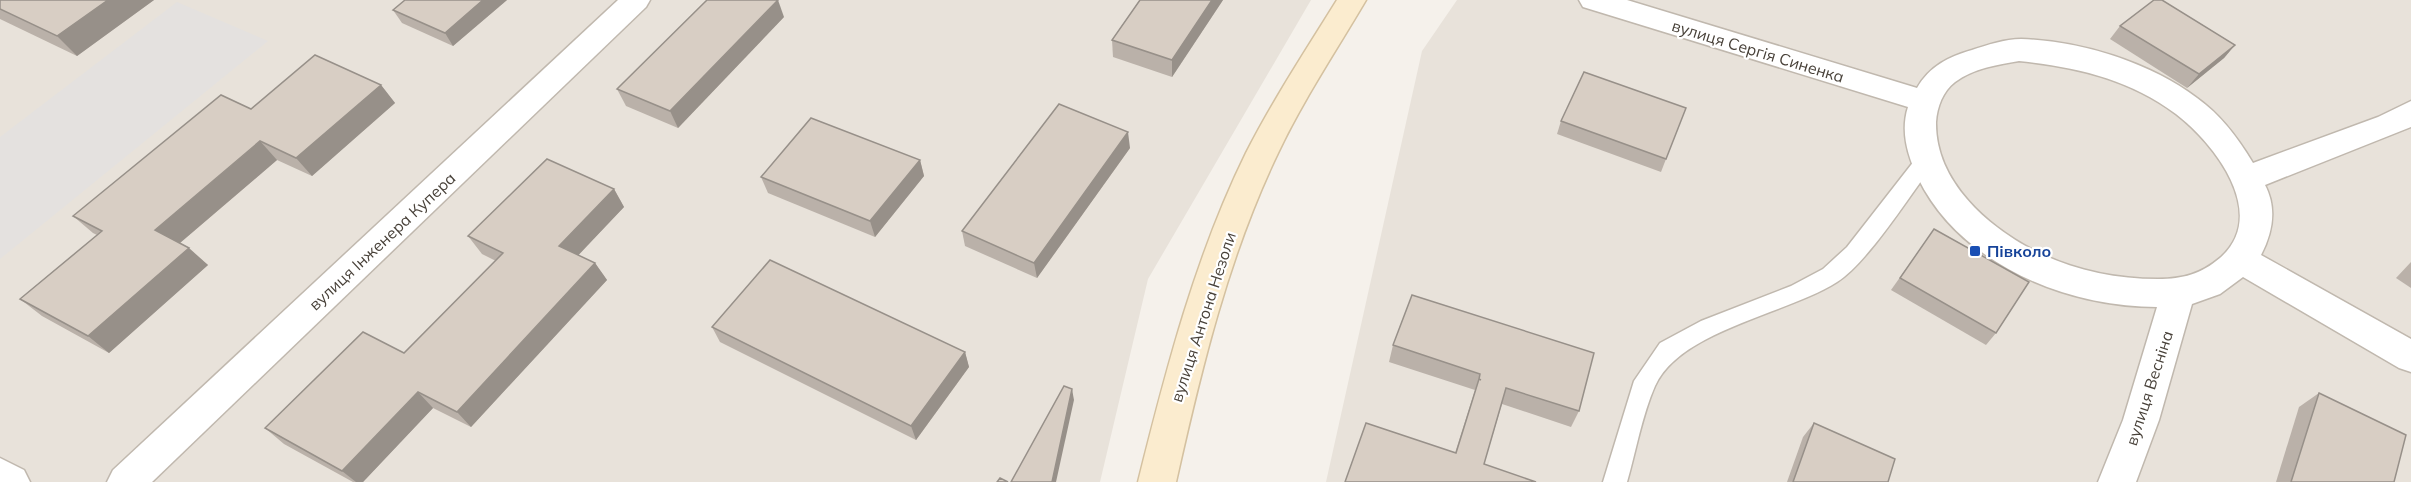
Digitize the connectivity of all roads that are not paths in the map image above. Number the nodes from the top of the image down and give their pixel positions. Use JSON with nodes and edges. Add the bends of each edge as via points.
{"nodes":[{"id":1,"x":636,"y":0,"type":"edge"},
{"id":2,"x":1352,"y":0,"type":"edge"},
{"id":3,"x":1593,"y":0,"type":"edge"},
{"id":4,"x":1924,"y":101,"type":"junction"},
{"id":5,"x":2411,"y":113,"type":"edge"},
{"id":6,"x":1925,"y":161,"type":"junction"},
{"id":7,"x":2246,"y":179,"type":"junction"},
{"id":8,"x":2242,"y":260,"type":"junction"},
{"id":9,"x":2178,"y":292,"type":"junction"},
{"id":10,"x":2411,"y":357,"type":"edge"},
{"id":11,"x":0,"y":475,"type":"edge"},
{"id":12,"x":11,"y":482,"type":"edge"},
{"id":13,"x":126,"y":482,"type":"edge"},
{"id":14,"x":1157,"y":482,"type":"edge"},
{"id":15,"x":1615,"y":482,"type":"edge"},
{"id":16,"x":2117,"y":482,"type":"edge"}],
"edges":[{"from":1,"to":13,"type":"street","name":"вулиця Інженера Купера"},
{"from":2,"to":14,"type":"main road","name":"вулиця Антона Незоли","via":[[1263,153],[1218,260],[1179,383]]},
{"from":3,"to":4,"type":"street","name":"вулиця Сергія Синенка"},
{"from":4,"to":6,"type":"street","via":[[1918,129]]},
{"from":4,"to":7,"type":"street","via":[[1944,74],[1977,57],[2019,50],[2067,54],[2118,68],[2166,92],[2208,124]]},
{"from":5,"to":7,"type":"street"},
{"from":6,"to":9,"type":"street","via":[[1946,198],[1980,232],[2025,262],[2076,283],[2129,294]]},
{"from":6,"to":15,"type":"lane","via":[[1854,253],[1831,275],[1668,350],[1645,381]]},
{"from":7,"to":8,"type":"street","via":[[2254,197],[2256,231]]},
{"from":8,"to":9,"type":"street","via":[[2216,281]]},
{"from":8,"to":10,"type":"street"},
{"from":9,"to":16,"type":"street","name":"вулиця Весніна","via":[[2141,420]]},
{"from":11,"to":12,"type":"street"}]}
